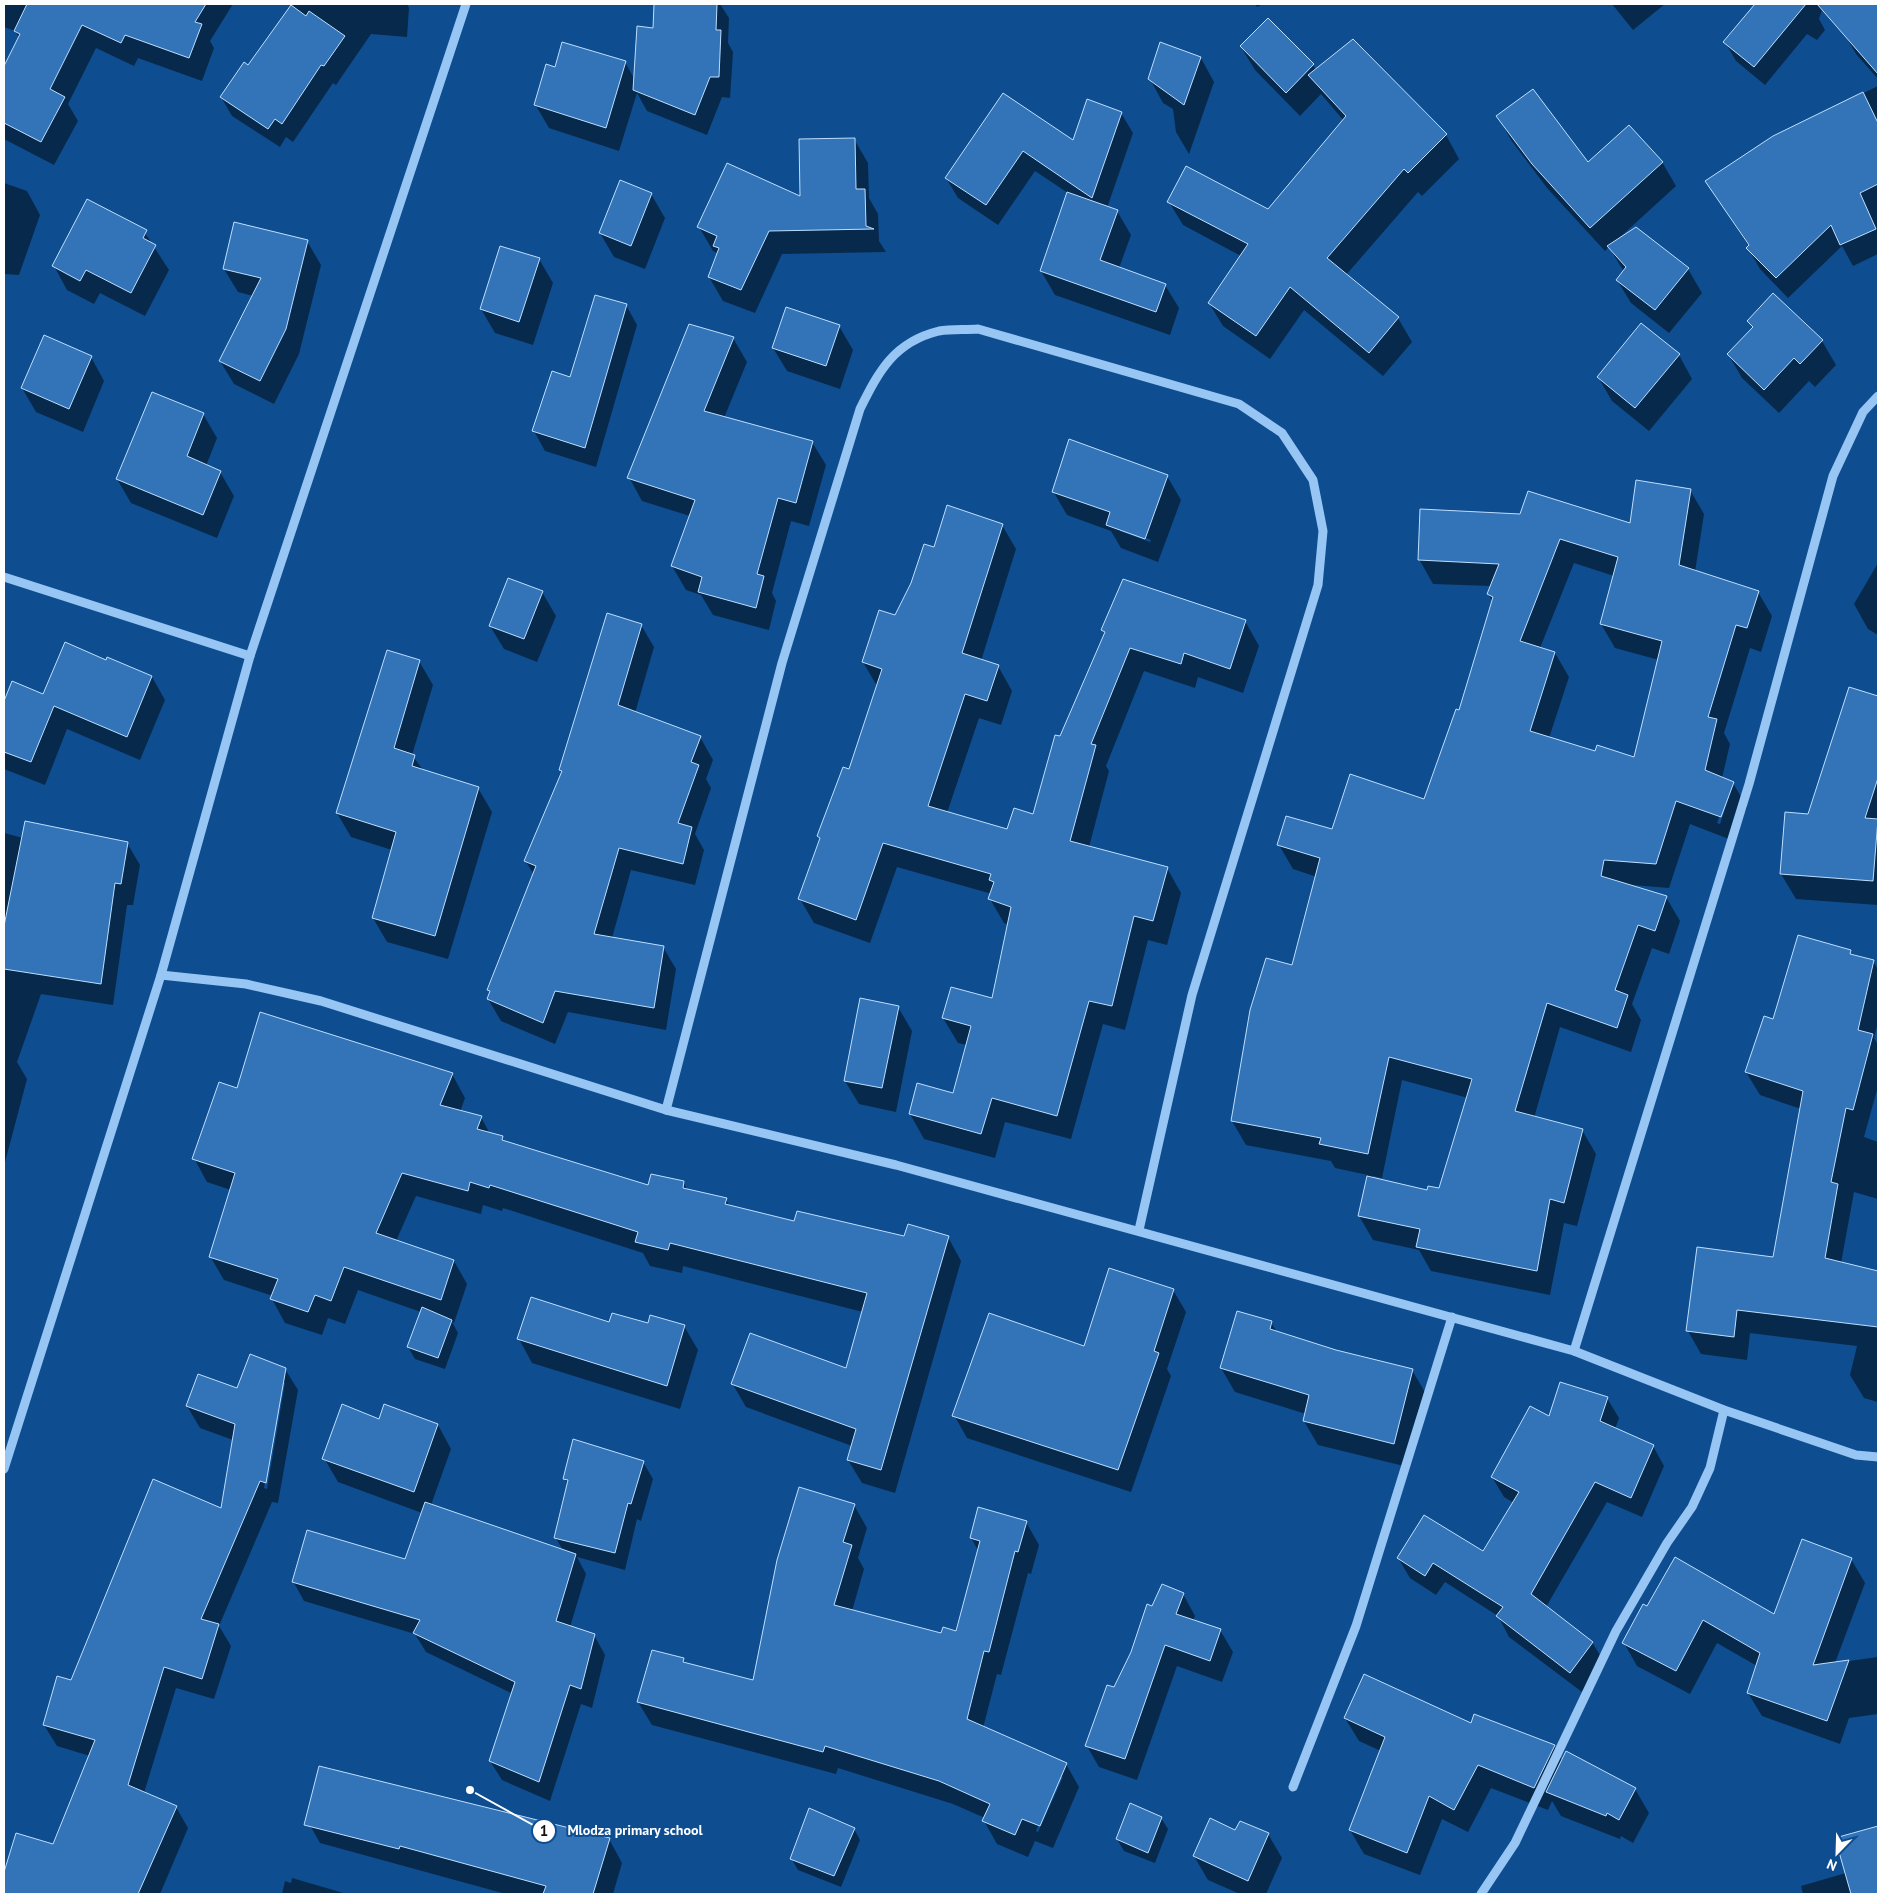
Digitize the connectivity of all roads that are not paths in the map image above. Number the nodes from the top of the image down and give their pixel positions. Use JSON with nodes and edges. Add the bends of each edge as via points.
{"nodes":[{"id":1,"x":466,"y":4,"type":"edge"},
{"id":2,"x":1878,"y":396,"type":"edge"},
{"id":3,"x":4,"y":577,"type":"edge"},
{"id":4,"x":250,"y":656,"type":"junction"},
{"id":5,"x":161,"y":975,"type":"junction"},
{"id":6,"x":666,"y":1110,"type":"junction"},
{"id":7,"x":1139,"y":1230,"type":"junction"},
{"id":8,"x":1452,"y":1317,"type":"junction"},
{"id":9,"x":1574,"y":1351,"type":"junction"},
{"id":10,"x":1724,"y":1410,"type":"junction"},
{"id":11,"x":1878,"y":1458,"type":"edge"},
{"id":12,"x":4,"y":1469,"type":"edge"},
{"id":13,"x":1293,"y":1787,"type":"dead end"},
{"id":14,"x":1482,"y":1894,"type":"edge"}],
"edges":[{"from":1,"to":4,"type":"street"},
{"from":2,"to":9,"type":"street","via":[[1863,412],[1832,476],[1749,784]]},
{"from":3,"to":4,"type":"street"},
{"from":4,"to":5,"type":"street"},
{"from":5,"to":6,"type":"street","via":[[246,984],[321,1001]]},
{"from":5,"to":12,"type":"street"},
{"from":6,"to":7,"type":"street","via":[[896,1165]]},
{"from":6,"to":7,"type":"street","via":[[782,663],[860,409],[877,375],[904,345],[940,331],[978,329],[1239,404],[1282,433],[1313,480],[1323,531],[1318,585],[1192,995]]},
{"from":7,"to":8,"type":"street"},
{"from":8,"to":9,"type":"street"},
{"from":8,"to":13,"type":"street","via":[[1356,1626]]},
{"from":9,"to":10,"type":"street"},
{"from":10,"to":11,"type":"street","via":[[1856,1455]]},
{"from":10,"to":14,"type":"street","via":[[1710,1468],[1692,1507],[1667,1543],[1616,1631],[1515,1843]]}]}
